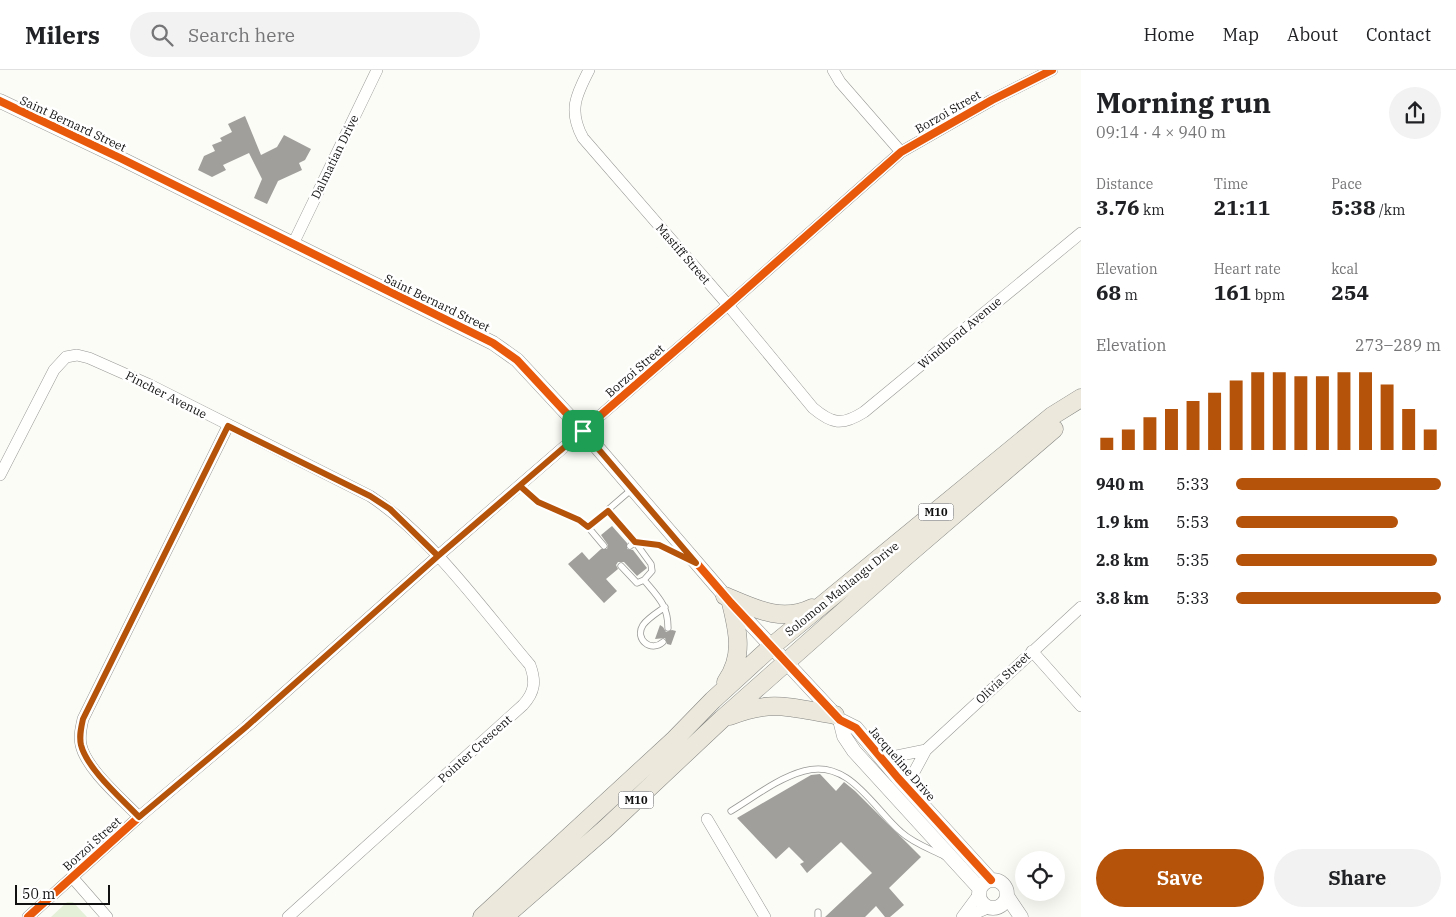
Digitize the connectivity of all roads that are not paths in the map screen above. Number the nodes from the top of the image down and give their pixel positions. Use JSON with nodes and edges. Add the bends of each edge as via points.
{"nodes":[{"id":1,"x":589,"y":70,"type":"edge"},
{"id":2,"x":833,"y":70,"type":"edge"},
{"id":3,"x":1052,"y":70,"type":"edge"},
{"id":4,"x":375,"y":71,"type":"edge"},
{"id":5,"x":0,"y":101,"type":"edge"},
{"id":6,"x":901,"y":152,"type":"junction"},
{"id":7,"x":1081,"y":233,"type":"edge"},
{"id":8,"x":292,"y":244,"type":"junction"},
{"id":9,"x":728,"y":305,"type":"junction"},
{"id":10,"x":1081,"y":398,"type":"edge"},
{"id":11,"x":1081,"y":406,"type":"edge"},
{"id":12,"x":834,"y":421,"type":"joint"},
{"id":13,"x":228,"y":426,"type":"junction"},
{"id":14,"x":583,"y":431,"type":"junction"},
{"id":15,"x":0,"y":475,"type":"edge"},
{"id":16,"x":520,"y":486,"type":"junction"},
{"id":17,"x":632,"y":489,"type":"junction"},
{"id":18,"x":608,"y":511,"type":"junction"},
{"id":19,"x":588,"y":527,"type":"junction"},
{"id":20,"x":632,"y":544,"type":"junction"},
{"id":21,"x":604,"y":546,"type":"dead end"},
{"id":22,"x":438,"y":556,"type":"junction"},
{"id":23,"x":696,"y":563,"type":"junction"},
{"id":24,"x":621,"y":566,"type":"dead end"},
{"id":25,"x":644,"y":580,"type":"junction"},
{"id":26,"x":837,"y":594,"type":"junction"},
{"id":27,"x":728,"y":600,"type":"junction"},
{"id":28,"x":665,"y":607,"type":"junction"},
{"id":29,"x":1081,"y":607,"type":"edge"},
{"id":30,"x":668,"y":628,"type":"dead end"},
{"id":31,"x":663,"y":642,"type":"dead end"},
{"id":32,"x":771,"y":646,"type":"junction"},
{"id":33,"x":1032,"y":652,"type":"junction"},
{"id":34,"x":786,"y":663,"type":"junction"},
{"id":35,"x":713,"y":700,"type":"junction"},
{"id":36,"x":1081,"y":706,"type":"edge"},
{"id":37,"x":837,"y":717,"type":"junction"},
{"id":38,"x":722,"y":719,"type":"junction"},
{"id":39,"x":926,"y":750,"type":"junction"},
{"id":40,"x":882,"y":758,"type":"junction"},
{"id":41,"x":906,"y":787,"type":"junction"},
{"id":42,"x":731,"y":811,"type":"dead end"},
{"id":43,"x":139,"y":817,"type":"junction"},
{"id":44,"x":708,"y":819,"type":"dead end"},
{"id":45,"x":955,"y":861,"type":"junction"},
{"id":46,"x":72,"y":877,"type":"junction"},
{"id":47,"x":983,"y":887,"type":"junction"},
{"id":48,"x":1007,"y":896,"type":"junction"},
{"id":49,"x":993,"y":907,"type":"junction"},
{"id":50,"x":28,"y":917,"type":"edge"},
{"id":51,"x":107,"y":917,"type":"edge"},
{"id":52,"x":288,"y":917,"type":"edge"},
{"id":53,"x":482,"y":917,"type":"edge"},
{"id":54,"x":504,"y":917,"type":"edge"},
{"id":55,"x":765,"y":917,"type":"edge"},
{"id":56,"x":962,"y":917,"type":"edge"},
{"id":57,"x":967,"y":917,"type":"edge"},
{"id":58,"x":1007,"y":917,"type":"edge"},
{"id":59,"x":1021,"y":917,"type":"edge"}],
"edges":[{"from":1,"to":9,"type":"street","name":"Mastiff Street","via":[[574,106],[574,116],[583,138]]},
{"from":2,"to":6,"type":"street"},
{"from":3,"to":6,"type":"street","name":"Borzoi Street"},
{"from":4,"to":8,"type":"street","name":"Dalmatian Drive"},
{"from":5,"to":8,"type":"street","name":"Saint Bernard Street"},
{"from":6,"to":9,"type":"street","name":"Borzoi Street"},
{"from":7,"to":12,"type":"street","name":"Windhond Avenue","via":[[864,412],[845,422]]},
{"from":8,"to":14,"type":"street","name":"Saint Bernard Street","via":[[508,352]]},
{"from":9,"to":12,"type":"street","name":"Mastiff Street","via":[[813,408]]},
{"from":9,"to":14,"type":"street","name":"Borzoi Street"},
{"from":10,"to":26,"type":"main road","name":"Solomon Mahlangu Drive","number":"M10","via":[[1052,416]]},
{"from":11,"to":34,"type":"main road","name":"Solomon Mahlangu Drive","number":"M10"},
{"from":13,"to":15,"type":"street","name":"Pincher Avenue","via":[[150,385],[89,358],[72,355],[60,361],[48,380]]},
{"from":13,"to":22,"type":"street","name":"Pincher Avenue","via":[[370,496],[390,509]]},
{"from":13,"to":43,"type":"street","via":[[83,719],[80,734],[84,754]]},
{"from":14,"to":16,"type":"street","name":"Borzoi Street"},
{"from":14,"to":17,"type":"street","name":"Saint Bernard Street"},
{"from":16,"to":19,"type":"lane","via":[[538,502]]},
{"from":16,"to":22,"type":"street","name":"Borzoi Street"},
{"from":17,"to":18,"type":"lane"},
{"from":17,"to":23,"type":"street","name":"Saint Bernard Street"},
{"from":18,"to":19,"type":"lane"},
{"from":18,"to":20,"type":"lane"},
{"from":19,"to":21,"type":"lane"},
{"from":20,"to":23,"type":"lane","via":[[659,545]]},
{"from":20,"to":25,"type":"lane","via":[[652,566]]},
{"from":22,"to":43,"type":"street","name":"Borzoi Street","via":[[246,727]]},
{"from":22,"to":52,"type":"street","name":"Pointer Crescent","via":[[530,665],[533,692],[514,714]]},
{"from":23,"to":27,"type":"street","name":"Saint Bernard Street"},
{"from":24,"to":25,"type":"lane","via":[[637,583]]},
{"from":25,"to":28,"type":"lane"},
{"from":26,"to":27,"type":"main road","via":[[796,615],[771,613]]},
{"from":26,"to":32,"type":"main road","name":"Solomon Mahlangu Drive","number":"M10"},
{"from":27,"to":32,"type":"street","name":"Saint Bernard Street"},
{"from":27,"to":35,"type":"main road","via":[[737,627],[738,656],[733,672]]},
{"from":28,"to":30,"type":"lane"},
{"from":28,"to":31,"type":"lane","via":[[643,625],[641,636],[650,646],[656,647]]},
{"from":29,"to":33,"type":"street","name":"Olivia Street"},
{"from":32,"to":34,"type":"street","name":"Jacqueline Drive"},
{"from":32,"to":35,"type":"main road","name":"Solomon Mahlangu Drive"},
{"from":33,"to":36,"type":"street"},
{"from":33,"to":39,"type":"street","name":"Olivia Street"},
{"from":34,"to":37,"type":"street","name":"Jacqueline Drive"},
{"from":34,"to":38,"type":"main road","name":"Solomon Mahlangu Drive","number":"M10"},
{"from":35,"to":53,"type":"main road","name":"Solomon Mahlangu Drive"},
{"from":37,"to":38,"type":"main road","via":[[775,705],[746,710]]},
{"from":37,"to":40,"type":"street","name":"Jacqueline Drive","via":[[856,728]]},
{"from":37,"to":45,"type":"street","name":"Jacqueline Drive","via":[[854,751]]},
{"from":38,"to":54,"type":"main road","name":"Solomon Mahlangu Drive","number":"M10","via":[[605,829]]},
{"from":39,"to":40,"type":"street"},
{"from":39,"to":41,"type":"street","name":"Olivia Street"},
{"from":40,"to":41,"type":"street","name":"Jacqueline Drive"},
{"from":41,"to":47,"type":"street","name":"Jacqueline Drive"},
{"from":42,"to":45,"type":"lane","via":[[788,776],[818,769],[835,773],[857,785],[902,833]]},
{"from":43,"to":46,"type":"street","name":"Borzoi Street"},
{"from":44,"to":55,"type":"street"},
{"from":45,"to":47,"type":"street","name":"Jacqueline Drive"},
{"from":46,"to":50,"type":"street","name":"Borzoi Street"},
{"from":46,"to":51,"type":"street"},
{"from":47,"to":48,"type":"street","via":[[1003,884]]},
{"from":47,"to":49,"type":"street","via":[[982,902]]},
{"from":47,"to":56,"type":"street"},
{"from":48,"to":49,"type":"street","via":[[1003,904]]},
{"from":48,"to":59,"type":"street"},
{"from":49,"to":57,"type":"street"},
{"from":49,"to":58,"type":"street"}]}
